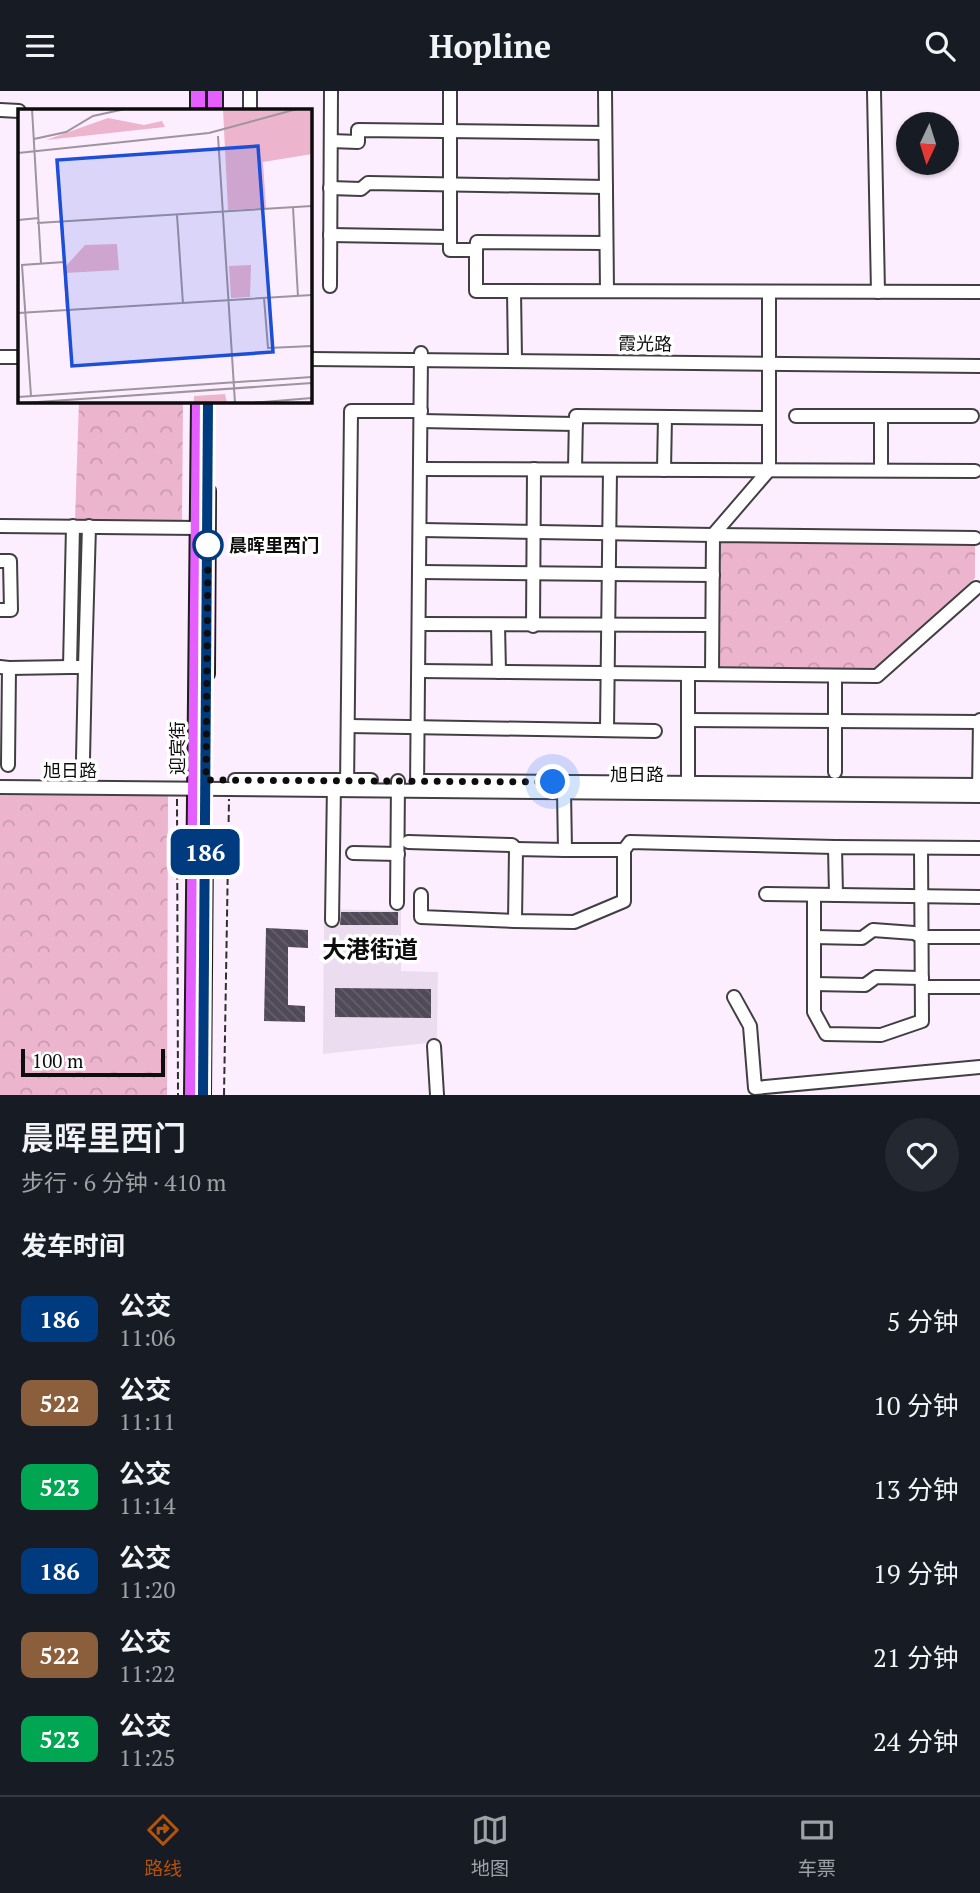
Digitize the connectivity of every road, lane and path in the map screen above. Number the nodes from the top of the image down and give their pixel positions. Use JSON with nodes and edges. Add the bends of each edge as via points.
{"nodes":[{"id":1,"x":198,"y":91,"type":"edge"},
{"id":2,"x":215,"y":91,"type":"edge"},
{"id":3,"x":250,"y":91,"type":"edge"},
{"id":4,"x":331,"y":91,"type":"edge"},
{"id":5,"x":450,"y":91,"type":"edge"},
{"id":6,"x":605,"y":91,"type":"edge"},
{"id":7,"x":874,"y":91,"type":"edge"},
{"id":8,"x":198,"y":109,"type":"edge"},
{"id":9,"x":215,"y":109,"type":"edge"},
{"id":10,"x":250,"y":109,"type":"edge"},
{"id":11,"x":0,"y":110,"type":"edge"},
{"id":12,"x":18,"y":110,"type":"edge"},
{"id":13,"x":450,"y":131,"type":"junction"},
{"id":14,"x":605,"y":133,"type":"junction"},
{"id":15,"x":331,"y":141,"type":"junction"},
{"id":16,"x":450,"y":185,"type":"junction"},
{"id":17,"x":606,"y":187,"type":"junction"},
{"id":18,"x":330,"y":188,"type":"junction"},
{"id":19,"x":330,"y":235,"type":"junction"},
{"id":20,"x":450,"y":237,"type":"junction"},
{"id":21,"x":606,"y":243,"type":"junction"},
{"id":22,"x":476,"y":250,"type":"junction"},
{"id":23,"x":330,"y":286,"type":"dead end"},
{"id":24,"x":514,"y":291,"type":"junction"},
{"id":25,"x":607,"y":291,"type":"junction"},
{"id":26,"x":769,"y":292,"type":"junction"},
{"id":27,"x":878,"y":292,"type":"junction"},
{"id":28,"x":980,"y":292,"type":"edge"},
{"id":29,"x":0,"y":350,"type":"edge"},
{"id":30,"x":18,"y":350,"type":"edge"},
{"id":31,"x":312,"y":352,"type":"edge"},
{"id":32,"x":421,"y":356,"type":"junction"},
{"id":33,"x":514,"y":356,"type":"junction"},
{"id":34,"x":0,"y":357,"type":"edge"},
{"id":35,"x":18,"y":357,"type":"edge"},
{"id":36,"x":312,"y":359,"type":"edge"},
{"id":37,"x":769,"y":359,"type":"junction"},
{"id":38,"x":980,"y":359,"type":"edge"},
{"id":39,"x":980,"y":366,"type":"edge"},
{"id":40,"x":199,"y":403,"type":"edge"},
{"id":41,"x":208,"y":403,"type":"edge"},
{"id":42,"x":421,"y":416,"type":"junction"},
{"id":43,"x":796,"y":416,"type":"dead end"},
{"id":44,"x":665,"y":417,"type":"junction"},
{"id":45,"x":881,"y":417,"type":"junction"},
{"id":46,"x":972,"y":417,"type":"dead end"},
{"id":47,"x":769,"y":418,"type":"junction"},
{"id":48,"x":576,"y":424,"type":"junction"},
{"id":49,"x":421,"y":468,"type":"junction"},
{"id":50,"x":534,"y":469,"type":"junction"},
{"id":51,"x":575,"y":469,"type":"junction"},
{"id":52,"x":610,"y":470,"type":"junction"},
{"id":53,"x":664,"y":470,"type":"junction"},
{"id":54,"x":769,"y":470,"type":"junction"},
{"id":55,"x":881,"y":470,"type":"junction"},
{"id":56,"x":975,"y":471,"type":"dead end"},
{"id":57,"x":0,"y":526,"type":"edge"},
{"id":58,"x":73,"y":526,"type":"junction"},
{"id":59,"x":89,"y":526,"type":"junction"},
{"id":60,"x":198,"y":527,"type":"junction"},
{"id":61,"x":421,"y":530,"type":"junction"},
{"id":62,"x":534,"y":532,"type":"junction"},
{"id":63,"x":610,"y":533,"type":"junction"},
{"id":64,"x":713,"y":534,"type":"junction"},
{"id":65,"x":975,"y":538,"type":"dead end"},
{"id":66,"x":0,"y":561,"type":"edge"},
{"id":67,"x":421,"y":572,"type":"junction"},
{"id":68,"x":533,"y":573,"type":"junction"},
{"id":69,"x":610,"y":574,"type":"junction"},
{"id":70,"x":713,"y":575,"type":"junction"},
{"id":71,"x":976,"y":588,"type":"dead end"},
{"id":72,"x":0,"y":610,"type":"edge"},
{"id":73,"x":420,"y":624,"type":"junction"},
{"id":74,"x":498,"y":625,"type":"junction"},
{"id":75,"x":533,"y":625,"type":"junction"},
{"id":76,"x":609,"y":625,"type":"junction"},
{"id":77,"x":712,"y":625,"type":"junction"},
{"id":78,"x":70,"y":667,"type":"junction"},
{"id":79,"x":85,"y":667,"type":"junction"},
{"id":80,"x":4,"y":668,"type":"edge"},
{"id":81,"x":420,"y":671,"type":"junction"},
{"id":82,"x":499,"y":672,"type":"junction"},
{"id":83,"x":608,"y":673,"type":"junction"},
{"id":84,"x":688,"y":674,"type":"junction"},
{"id":85,"x":712,"y":674,"type":"junction"},
{"id":86,"x":835,"y":676,"type":"junction"},
{"id":87,"x":4,"y":710,"type":"edge"},
{"id":88,"x":688,"y":720,"type":"junction"},
{"id":89,"x":835,"y":721,"type":"junction"},
{"id":90,"x":980,"y":721,"type":"edge"},
{"id":91,"x":349,"y":726,"type":"junction"},
{"id":92,"x":419,"y":727,"type":"junction"},
{"id":93,"x":607,"y":730,"type":"junction"},
{"id":94,"x":655,"y":731,"type":"dead end"},
{"id":95,"x":83,"y":759,"type":"dead end"},
{"id":96,"x":8,"y":765,"type":"dead end"},
{"id":97,"x":835,"y":772,"type":"dead end"},
{"id":98,"x":0,"y":779,"type":"edge"},
{"id":99,"x":201,"y":784,"type":"junction"},
{"id":100,"x":340,"y":784,"type":"junction"},
{"id":101,"x":398,"y":785,"type":"junction"},
{"id":102,"x":417,"y":785,"type":"junction"},
{"id":103,"x":980,"y":785,"type":"edge"},
{"id":104,"x":0,"y":787,"type":"edge"},
{"id":105,"x":688,"y":787,"type":"junction"},
{"id":106,"x":564,"y":791,"type":"junction"},
{"id":107,"x":980,"y":796,"type":"edge"},
{"id":108,"x":177,"y":798,"type":"dead end"},
{"id":109,"x":229,"y":798,"type":"dead end"},
{"id":110,"x":408,"y":842,"type":"dead end"},
{"id":111,"x":835,"y":847,"type":"junction"},
{"id":112,"x":921,"y":848,"type":"junction"},
{"id":113,"x":980,"y":848,"type":"edge"},
{"id":114,"x":516,"y":849,"type":"junction"},
{"id":115,"x":565,"y":850,"type":"junction"},
{"id":116,"x":624,"y":850,"type":"junction"},
{"id":117,"x":353,"y":853,"type":"dead end"},
{"id":118,"x":398,"y":854,"type":"junction"},
{"id":119,"x":766,"y":894,"type":"dead end"},
{"id":120,"x":421,"y":895,"type":"dead end"},
{"id":121,"x":814,"y":895,"type":"junction"},
{"id":122,"x":836,"y":895,"type":"junction"},
{"id":123,"x":922,"y":896,"type":"junction"},
{"id":124,"x":980,"y":897,"type":"edge"},
{"id":125,"x":397,"y":903,"type":"dead end"},
{"id":126,"x":332,"y":920,"type":"dead end"},
{"id":127,"x":514,"y":921,"type":"junction"},
{"id":128,"x":814,"y":937,"type":"junction"},
{"id":129,"x":922,"y":937,"type":"junction"},
{"id":130,"x":980,"y":937,"type":"edge"},
{"id":131,"x":922,"y":983,"type":"junction"},
{"id":132,"x":814,"y":984,"type":"junction"},
{"id":133,"x":980,"y":987,"type":"edge"},
{"id":134,"x":734,"y":997,"type":"dead end"},
{"id":135,"x":434,"y":1046,"type":"dead end"},
{"id":136,"x":980,"y":1067,"type":"edge"},
{"id":137,"x":178,"y":1095,"type":"edge"},
{"id":138,"x":192,"y":1095,"type":"edge"},
{"id":139,"x":203,"y":1095,"type":"edge"},
{"id":140,"x":224,"y":1095,"type":"edge"},
{"id":141,"x":437,"y":1095,"type":"edge"}],
"edges":[{"from":1,"to":8,"type":"main road"},
{"from":2,"to":9,"type":"main road"},
{"from":3,"to":10,"type":"street"},
{"from":4,"to":15,"type":"street"},
{"from":5,"to":13,"type":"street"},
{"from":6,"to":14,"type":"street"},
{"from":7,"to":27,"type":"street"},
{"from":11,"to":12,"type":"street"},
{"from":13,"to":14,"type":"street"},
{"from":13,"to":15,"type":"street","via":[[358,130],[358,142]]},
{"from":13,"to":16,"type":"street"},
{"from":14,"to":17,"type":"street"},
{"from":15,"to":18,"type":"street"},
{"from":16,"to":17,"type":"street"},
{"from":16,"to":18,"type":"street","via":[[368,183],[361,189]]},
{"from":16,"to":20,"type":"street"},
{"from":17,"to":21,"type":"street"},
{"from":18,"to":19,"type":"street"},
{"from":19,"to":20,"type":"street"},
{"from":19,"to":23,"type":"street"},
{"from":20,"to":22,"type":"street","via":[[450,250]]},
{"from":21,"to":22,"type":"street","via":[[477,242]]},
{"from":21,"to":25,"type":"street"},
{"from":22,"to":24,"type":"street","via":[[476,291]]},
{"from":24,"to":25,"type":"street"},
{"from":24,"to":33,"type":"street"},
{"from":25,"to":26,"type":"street"},
{"from":26,"to":27,"type":"street"},
{"from":26,"to":37,"type":"street"},
{"from":27,"to":28,"type":"street"},
{"from":29,"to":30,"type":"street"},
{"from":31,"to":32,"type":"street","name":"霞光路"},
{"from":32,"to":33,"type":"street","name":"霞光路"},
{"from":32,"to":36,"type":"street","name":"霞光路"},
{"from":32,"to":42,"type":"street"},
{"from":33,"to":37,"type":"street","name":"霞光路"},
{"from":34,"to":35,"type":"street"},
{"from":37,"to":38,"type":"street","name":"霞光路"},
{"from":37,"to":39,"type":"street","name":"霞光路"},
{"from":37,"to":47,"type":"street"},
{"from":40,"to":60,"type":"main road","name":"迎宾街"},
{"from":41,"to":99,"type":"main road","name":"迎宾街"},
{"from":42,"to":48,"type":"street"},
{"from":42,"to":49,"type":"street"},
{"from":42,"to":91,"type":"street","via":[[351,411]]},
{"from":43,"to":45,"type":"street"},
{"from":44,"to":47,"type":"street"},
{"from":44,"to":48,"type":"street","via":[[576,415]]},
{"from":44,"to":53,"type":"street"},
{"from":45,"to":46,"type":"street"},
{"from":45,"to":55,"type":"street"},
{"from":47,"to":54,"type":"street"},
{"from":48,"to":51,"type":"street"},
{"from":49,"to":50,"type":"street"},
{"from":49,"to":61,"type":"street"},
{"from":50,"to":51,"type":"street"},
{"from":50,"to":62,"type":"street"},
{"from":51,"to":52,"type":"street"},
{"from":52,"to":53,"type":"street"},
{"from":52,"to":63,"type":"street"},
{"from":53,"to":54,"type":"street"},
{"from":54,"to":55,"type":"street"},
{"from":54,"to":64,"type":"street"},
{"from":55,"to":56,"type":"street"},
{"from":57,"to":58,"type":"street"},
{"from":58,"to":59,"type":"street"},
{"from":58,"to":78,"type":"street"},
{"from":59,"to":60,"type":"street"},
{"from":59,"to":79,"type":"street"},
{"from":60,"to":99,"type":"main road","name":"迎宾街"},
{"from":61,"to":62,"type":"street"},
{"from":61,"to":67,"type":"street"},
{"from":62,"to":63,"type":"street"},
{"from":62,"to":68,"type":"street"},
{"from":63,"to":64,"type":"street"},
{"from":63,"to":69,"type":"street"},
{"from":64,"to":65,"type":"street"},
{"from":64,"to":70,"type":"street"},
{"from":66,"to":72,"type":"street","via":[[10,561],[11,610]]},
{"from":67,"to":68,"type":"street"},
{"from":67,"to":73,"type":"street"},
{"from":68,"to":69,"type":"street"},
{"from":68,"to":75,"type":"street"},
{"from":69,"to":70,"type":"street"},
{"from":69,"to":76,"type":"street"},
{"from":70,"to":77,"type":"street"},
{"from":71,"to":86,"type":"street","via":[[877,677]]},
{"from":73,"to":74,"type":"street"},
{"from":73,"to":81,"type":"street"},
{"from":74,"to":75,"type":"street"},
{"from":74,"to":82,"type":"street"},
{"from":75,"to":76,"type":"street"},
{"from":76,"to":77,"type":"street"},
{"from":76,"to":83,"type":"street"},
{"from":77,"to":85,"type":"street"},
{"from":78,"to":79,"type":"street"},
{"from":78,"to":80,"type":"street"},
{"from":79,"to":95,"type":"street"},
{"from":80,"to":87,"type":"street"},
{"from":81,"to":82,"type":"street"},
{"from":81,"to":92,"type":"street"},
{"from":82,"to":83,"type":"street"},
{"from":83,"to":84,"type":"street"},
{"from":83,"to":93,"type":"street"},
{"from":84,"to":85,"type":"street"},
{"from":84,"to":88,"type":"street"},
{"from":85,"to":86,"type":"street"},
{"from":86,"to":89,"type":"street"},
{"from":87,"to":96,"type":"street"},
{"from":88,"to":89,"type":"street"},
{"from":88,"to":105,"type":"street"},
{"from":89,"to":90,"type":"street"},
{"from":89,"to":97,"type":"street"},
{"from":90,"to":103,"type":"street"},
{"from":91,"to":92,"type":"street"},
{"from":91,"to":100,"type":"street"},
{"from":92,"to":93,"type":"street"},
{"from":92,"to":102,"type":"street"},
{"from":93,"to":94,"type":"street"},
{"from":98,"to":99,"type":"street","name":"旭日路"},
{"from":99,"to":100,"type":"street","name":"旭日路"},
{"from":99,"to":104,"type":"street","name":"旭日路"},
{"from":99,"to":138,"type":"main road","name":"迎宾街"},
{"from":99,"to":139,"type":"main road","name":"迎宾街"},
{"from":100,"to":101,"type":"street","name":"旭日路"},
{"from":100,"to":126,"type":"street"},
{"from":101,"to":102,"type":"street","name":"旭日路"},
{"from":101,"to":118,"type":"street"},
{"from":102,"to":105,"type":"street","name":"旭日路"},
{"from":102,"to":106,"type":"street","name":"旭日路"},
{"from":103,"to":105,"type":"street","name":"旭日路"},
{"from":103,"to":107,"type":"street"},
{"from":105,"to":106,"type":"street","name":"旭日路"},
{"from":105,"to":107,"type":"street","name":"旭日路"},
{"from":106,"to":115,"type":"street"},
{"from":108,"to":137,"type":"path"},
{"from":109,"to":140,"type":"path"},
{"from":110,"to":114,"type":"street","via":[[512,845]]},
{"from":111,"to":112,"type":"street"},
{"from":111,"to":116,"type":"street","via":[[630,842]]},
{"from":111,"to":122,"type":"street"},
{"from":112,"to":113,"type":"street"},
{"from":112,"to":123,"type":"street"},
{"from":114,"to":115,"type":"street"},
{"from":114,"to":127,"type":"street"},
{"from":115,"to":116,"type":"street"},
{"from":116,"to":127,"type":"street","via":[[624,901],[574,922]]},
{"from":117,"to":118,"type":"street"},
{"from":118,"to":125,"type":"street"},
{"from":119,"to":121,"type":"street"},
{"from":120,"to":127,"type":"street","via":[[421,917]]},
{"from":121,"to":122,"type":"street"},
{"from":121,"to":128,"type":"street"},
{"from":122,"to":123,"type":"street"},
{"from":123,"to":124,"type":"street"},
{"from":123,"to":129,"type":"street"},
{"from":128,"to":129,"type":"street","via":[[862,938],[873,930]]},
{"from":128,"to":132,"type":"street"},
{"from":129,"to":130,"type":"street"},
{"from":129,"to":131,"type":"street"},
{"from":131,"to":132,"type":"street","via":[[876,977],[865,985]]},
{"from":131,"to":132,"type":"street","via":[[922,1021],[881,1035],[826,1034],[814,1012]]},
{"from":131,"to":133,"type":"street"},
{"from":134,"to":136,"type":"street","via":[[750,1026],[755,1088]]},
{"from":135,"to":141,"type":"street"}]}
